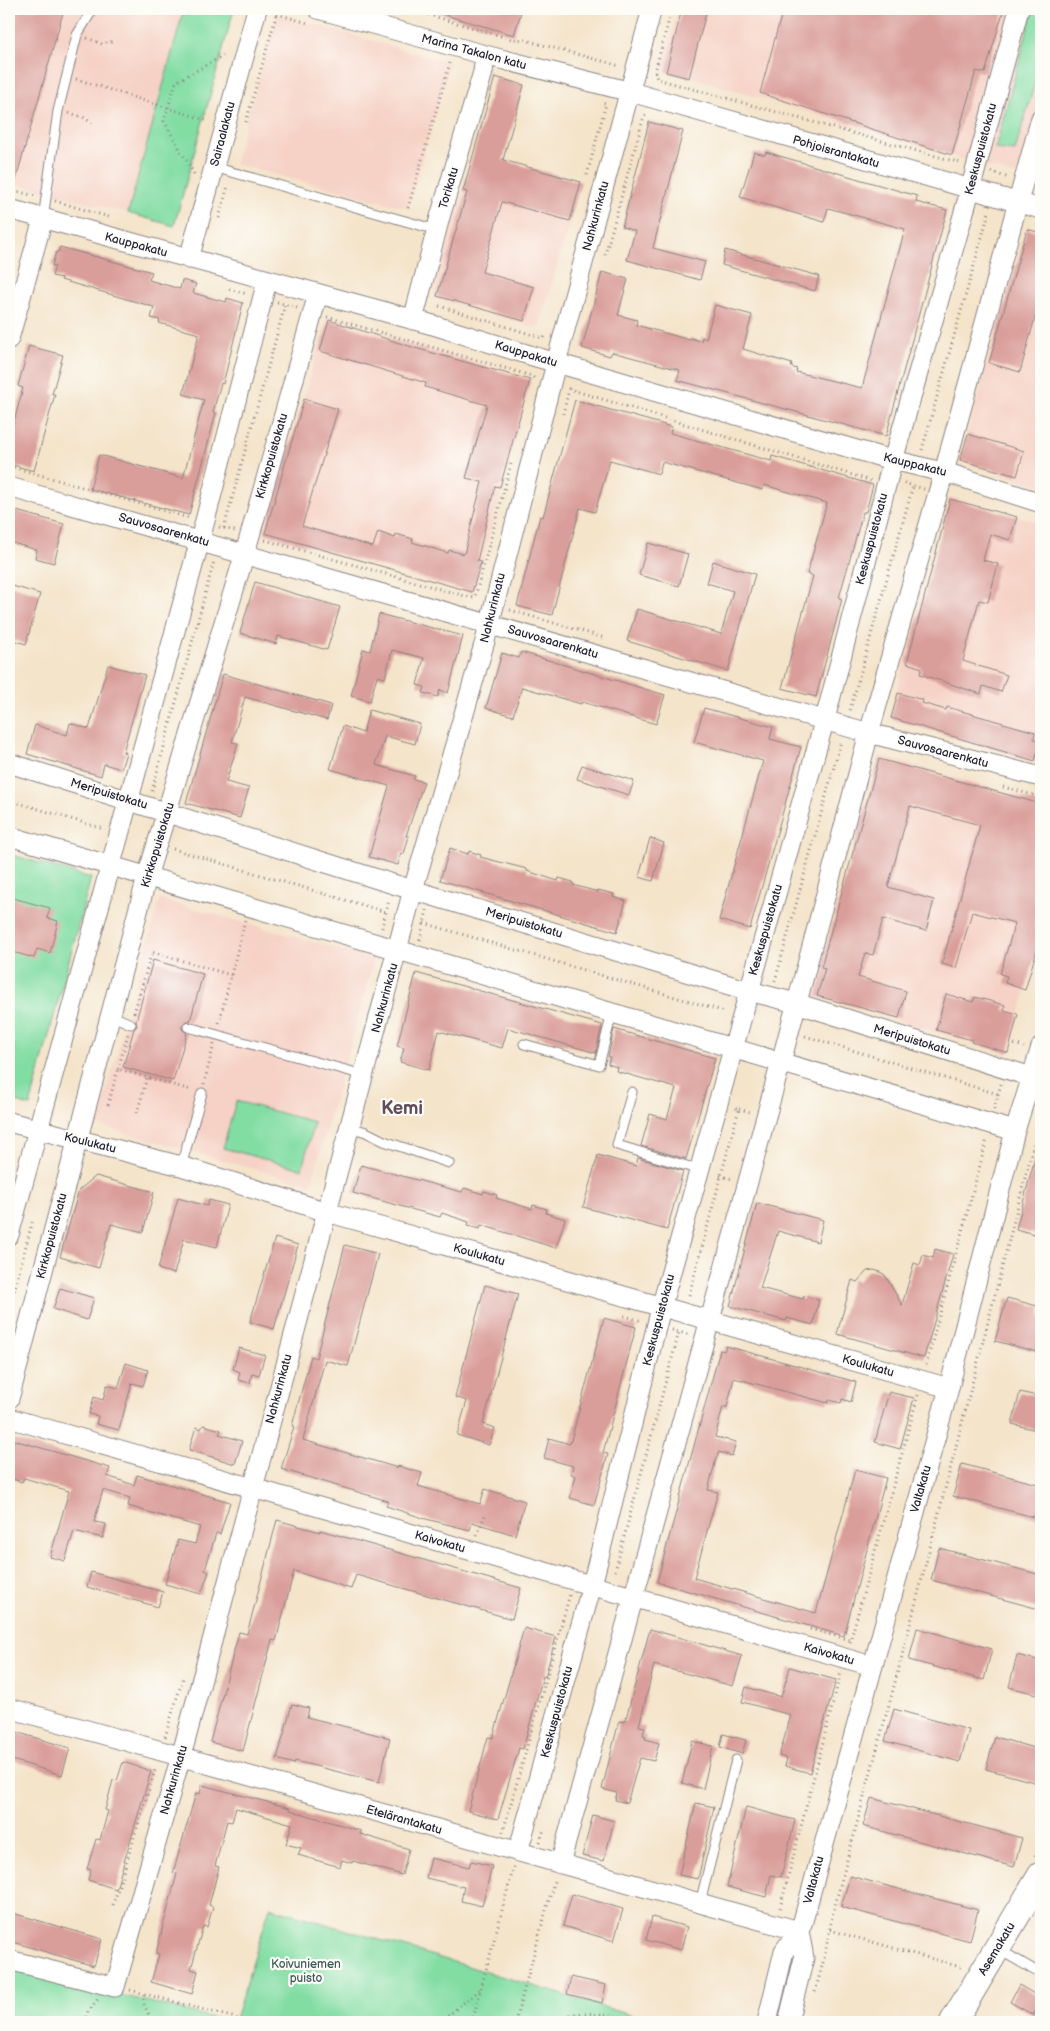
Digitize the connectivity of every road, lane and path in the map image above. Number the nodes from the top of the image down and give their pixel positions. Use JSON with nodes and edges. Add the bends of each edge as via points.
{"nodes":[{"id":1,"x":92,"y":9,"type":"edge"},
{"id":2,"x":257,"y":9,"type":"edge"},
{"id":3,"x":278,"y":9,"type":"edge"},
{"id":4,"x":409,"y":9,"type":"edge"},
{"id":5,"x":652,"y":9,"type":"edge"},
{"id":6,"x":672,"y":9,"type":"edge"},
{"id":7,"x":1019,"y":9,"type":"edge"},
{"id":8,"x":277,"y":14,"type":"junction"},
{"id":9,"x":316,"y":17,"type":"edge"},
{"id":10,"x":77,"y":35,"type":"junction"},
{"id":11,"x":115,"y":41,"type":"dead end"},
{"id":12,"x":226,"y":54,"type":"dead end"},
{"id":13,"x":441,"y":61,"type":"dead end"},
{"id":14,"x":450,"y":63,"type":"junction"},
{"id":15,"x":484,"y":64,"type":"junction"},
{"id":16,"x":617,"y":66,"type":"dead end"},
{"id":17,"x":67,"y":76,"type":"junction"},
{"id":18,"x":631,"y":92,"type":"junction"},
{"id":19,"x":597,"y":101,"type":"dead end"},
{"id":20,"x":168,"y":109,"type":"junction"},
{"id":21,"x":58,"y":111,"type":"junction"},
{"id":22,"x":644,"y":116,"type":"dead end"},
{"id":23,"x":656,"y":117,"type":"dead end"},
{"id":24,"x":1041,"y":118,"type":"edge"},
{"id":25,"x":209,"y":121,"type":"dead end"},
{"id":26,"x":92,"y":123,"type":"dead end"},
{"id":27,"x":244,"y":128,"type":"dead end"},
{"id":28,"x":976,"y":167,"type":"junction"},
{"id":29,"x":223,"y":170,"type":"junction"},
{"id":30,"x":195,"y":176,"type":"dead end"},
{"id":31,"x":586,"y":179,"type":"dead end"},
{"id":32,"x":1024,"y":183,"type":"junction"},
{"id":33,"x":9,"y":189,"type":"edge"},
{"id":34,"x":970,"y":190,"type":"junction"},
{"id":35,"x":46,"y":199,"type":"junction"},
{"id":36,"x":1018,"y":203,"type":"junction"},
{"id":37,"x":408,"y":208,"type":"dead end"},
{"id":38,"x":9,"y":209,"type":"edge"},
{"id":39,"x":1041,"y":209,"type":"edge"},
{"id":40,"x":989,"y":212,"type":"dead end"},
{"id":41,"x":110,"y":217,"type":"dead end"},
{"id":42,"x":43,"y":219,"type":"junction"},
{"id":43,"x":219,"y":220,"type":"dead end"},
{"id":44,"x":437,"y":230,"type":"junction"},
{"id":45,"x":189,"y":259,"type":"junction"},
{"id":46,"x":267,"y":280,"type":"junction"},
{"id":47,"x":318,"y":294,"type":"junction"},
{"id":48,"x":285,"y":305,"type":"dead end"},
{"id":49,"x":439,"y":306,"type":"dead end"},
{"id":50,"x":413,"y":320,"type":"junction"},
{"id":51,"x":546,"y":328,"type":"dead end"},
{"id":52,"x":9,"y":338,"type":"edge"},
{"id":53,"x":556,"y":363,"type":"junction"},
{"id":54,"x":534,"y":379,"type":"dead end"},
{"id":55,"x":532,"y":388,"type":"dead end"},
{"id":56,"x":561,"y":418,"type":"dead end"},
{"id":57,"x":922,"y":450,"type":"dead end"},
{"id":58,"x":514,"y":455,"type":"dead end"},
{"id":59,"x":893,"y":460,"type":"junction"},
{"id":60,"x":9,"y":466,"type":"edge"},
{"id":61,"x":944,"y":472,"type":"junction"},
{"id":62,"x":888,"y":478,"type":"junction"},
{"id":63,"x":9,"y":486,"type":"edge"},
{"id":64,"x":913,"y":486,"type":"junction"},
{"id":65,"x":938,"y":493,"type":"junction"},
{"id":66,"x":1041,"y":503,"type":"edge"},
{"id":67,"x":224,"y":528,"type":"junction"},
{"id":68,"x":202,"y":531,"type":"junction"},
{"id":69,"x":247,"y":544,"type":"junction"},
{"id":70,"x":215,"y":560,"type":"dead end"},
{"id":71,"x":489,"y":623,"type":"junction"},
{"id":72,"x":850,"y":710,"type":"dead end"},
{"id":73,"x":822,"y":727,"type":"junction"},
{"id":74,"x":867,"y":740,"type":"junction"},
{"id":75,"x":842,"y":741,"type":"junction"},
{"id":76,"x":9,"y":763,"type":"edge"},
{"id":77,"x":1041,"y":778,"type":"edge"},
{"id":78,"x":994,"y":784,"type":"dead end"},
{"id":79,"x":152,"y":792,"type":"junction"},
{"id":80,"x":131,"y":793,"type":"junction"},
{"id":81,"x":1041,"y":798,"type":"edge"},
{"id":82,"x":9,"y":800,"type":"edge"},
{"id":83,"x":170,"y":805,"type":"junction"},
{"id":84,"x":9,"y":836,"type":"edge"},
{"id":85,"x":170,"y":848,"type":"dead end"},
{"id":86,"x":104,"y":864,"type":"junction"},
{"id":87,"x":147,"y":877,"type":"junction"},
{"id":88,"x":413,"y":890,"type":"junction"},
{"id":89,"x":429,"y":902,"type":"dead end"},
{"id":90,"x":424,"y":924,"type":"junction"},
{"id":91,"x":381,"y":932,"type":"dead end"},
{"id":92,"x":419,"y":946,"type":"dead end"},
{"id":93,"x":398,"y":950,"type":"junction"},
{"id":94,"x":232,"y":975,"type":"dead end"},
{"id":95,"x":774,"y":982,"type":"dead end"},
{"id":96,"x":748,"y":991,"type":"junction"},
{"id":97,"x":796,"y":1003,"type":"junction"},
{"id":98,"x":612,"y":1013,"type":"junction"},
{"id":99,"x":728,"y":1013,"type":"dead end"},
{"id":100,"x":112,"y":1016,"type":"junction"},
{"id":101,"x":131,"y":1024,"type":"junction"},
{"id":102,"x":188,"y":1028,"type":"dead end"},
{"id":103,"x":802,"y":1036,"type":"dead end"},
{"id":104,"x":524,"y":1044,"type":"dead end"},
{"id":105,"x":1041,"y":1047,"type":"edge"},
{"id":106,"x":734,"y":1049,"type":"junction"},
{"id":107,"x":782,"y":1062,"type":"junction"},
{"id":108,"x":1004,"y":1068,"type":"junction"},
{"id":109,"x":118,"y":1069,"type":"dead end"},
{"id":110,"x":148,"y":1074,"type":"dead end"},
{"id":111,"x":365,"y":1075,"type":"junction"},
{"id":112,"x":1037,"y":1078,"type":"edge"},
{"id":113,"x":632,"y":1092,"type":"dead end"},
{"id":114,"x":202,"y":1093,"type":"dead end"},
{"id":115,"x":998,"y":1094,"type":"junction"},
{"id":116,"x":718,"y":1104,"type":"junction"},
{"id":117,"x":137,"y":1114,"type":"dead end"},
{"id":118,"x":1041,"y":1116,"type":"edge"},
{"id":119,"x":9,"y":1122,"type":"edge"},
{"id":120,"x":990,"y":1124,"type":"junction"},
{"id":121,"x":350,"y":1127,"type":"junction"},
{"id":122,"x":38,"y":1130,"type":"junction"},
{"id":123,"x":1015,"y":1131,"type":"junction"},
{"id":124,"x":78,"y":1139,"type":"junction"},
{"id":125,"x":449,"y":1163,"type":"dead end"},
{"id":126,"x":181,"y":1166,"type":"junction"},
{"id":127,"x":700,"y":1170,"type":"junction"},
{"id":128,"x":721,"y":1176,"type":"junction"},
{"id":129,"x":748,"y":1183,"type":"junction"},
{"id":130,"x":327,"y":1212,"type":"junction"},
{"id":131,"x":34,"y":1217,"type":"dead end"},
{"id":132,"x":9,"y":1235,"type":"edge"},
{"id":133,"x":689,"y":1295,"type":"dead end"},
{"id":134,"x":661,"y":1308,"type":"junction"},
{"id":135,"x":9,"y":1310,"type":"edge"},
{"id":136,"x":710,"y":1322,"type":"junction"},
{"id":137,"x":679,"y":1332,"type":"dead end"},
{"id":138,"x":922,"y":1380,"type":"junction"},
{"id":139,"x":949,"y":1388,"type":"junction"},
{"id":140,"x":9,"y":1399,"type":"edge"},
{"id":141,"x":9,"y":1418,"type":"edge"},
{"id":142,"x":253,"y":1488,"type":"junction"},
{"id":143,"x":486,"y":1513,"type":"dead end"},
{"id":144,"x":477,"y":1535,"type":"dead end"},
{"id":145,"x":616,"y":1571,"type":"dead end"},
{"id":146,"x":583,"y":1583,"type":"junction"},
{"id":147,"x":634,"y":1597,"type":"junction"},
{"id":148,"x":843,"y":1666,"type":"junction"},
{"id":149,"x":872,"y":1666,"type":"junction"},
{"id":150,"x":832,"y":1671,"type":"dead end"},
{"id":151,"x":184,"y":1674,"type":"dead end"},
{"id":152,"x":9,"y":1708,"type":"edge"},
{"id":153,"x":161,"y":1751,"type":"junction"},
{"id":154,"x":180,"y":1756,"type":"junction"},
{"id":155,"x":736,"y":1760,"type":"dead end"},
{"id":156,"x":503,"y":1832,"type":"dead end"},
{"id":157,"x":518,"y":1852,"type":"junction"},
{"id":158,"x":560,"y":1864,"type":"junction"},
{"id":159,"x":1041,"y":1875,"type":"edge"},
{"id":160,"x":700,"y":1903,"type":"junction"},
{"id":161,"x":113,"y":1904,"type":"dead end"},
{"id":162,"x":776,"y":1924,"type":"junction"},
{"id":163,"x":830,"y":1930,"type":"junction"},
{"id":164,"x":799,"y":1931,"type":"junction"},
{"id":165,"x":998,"y":1948,"type":"junction"},
{"id":166,"x":9,"y":1960,"type":"edge"},
{"id":167,"x":1041,"y":1974,"type":"edge"},
{"id":168,"x":981,"y":1976,"type":"junction"},
{"id":169,"x":112,"y":1986,"type":"junction"},
{"id":170,"x":482,"y":1987,"type":"junction"},
{"id":171,"x":144,"y":1994,"type":"junction"},
{"id":172,"x":814,"y":1995,"type":"dead end"},
{"id":173,"x":1041,"y":2014,"type":"edge"},
{"id":174,"x":85,"y":2022,"type":"edge"},
{"id":175,"x":152,"y":2022,"type":"edge"},
{"id":176,"x":250,"y":2022,"type":"edge"},
{"id":177,"x":440,"y":2022,"type":"edge"},
{"id":178,"x":472,"y":2022,"type":"edge"},
{"id":179,"x":515,"y":2022,"type":"edge"},
{"id":180,"x":557,"y":2022,"type":"edge"},
{"id":181,"x":636,"y":2022,"type":"edge"},
{"id":182,"x":767,"y":2022,"type":"edge"},
{"id":183,"x":788,"y":2022,"type":"edge"},
{"id":184,"x":953,"y":2022,"type":"edge"},
{"id":185,"x":1037,"y":2022,"type":"edge"}],
"edges":[{"from":1,"to":10,"type":"lane"},
{"from":2,"to":29,"type":"street","name":"Sairaalakatu"},
{"from":3,"to":8,"type":"path"},
{"from":4,"to":16,"type":"path"},
{"from":5,"to":18,"type":"street","name":"Nahkurinkatu"},
{"from":6,"to":28,"type":"path","via":[[655,71],[657,79]]},
{"from":7,"to":28,"type":"street","name":"Keskuspuistokatu"},
{"from":8,"to":9,"type":"path"},
{"from":8,"to":27,"type":"path"},
{"from":9,"to":15,"type":"street","name":"Marina Takalon katu"},
{"from":10,"to":11,"type":"path","via":[[102,44]]},
{"from":10,"to":17,"type":"lane"},
{"from":12,"to":20,"type":"path","via":[[176,82]]},
{"from":13,"to":14,"type":"path"},
{"from":14,"to":15,"type":"path"},
{"from":14,"to":37,"type":"path"},
{"from":15,"to":18,"type":"street","name":"Marina Takalon katu"},
{"from":15,"to":44,"type":"street","name":"Torikatu"},
{"from":17,"to":20,"type":"path"},
{"from":17,"to":21,"type":"lane"},
{"from":18,"to":34,"type":"street","name":"Pohjoisrantakatu"},
{"from":18,"to":53,"type":"street","name":"Nahkurinkatu"},
{"from":19,"to":31,"type":"path","via":[[606,104]]},
{"from":20,"to":25,"type":"path"},
{"from":20,"to":30,"type":"path","via":[[164,121]]},
{"from":21,"to":26,"type":"path","via":[[83,117]]},
{"from":21,"to":35,"type":"lane"},
{"from":22,"to":23,"type":"path"},
{"from":24,"to":32,"type":"street"},
{"from":28,"to":32,"type":"path"},
{"from":28,"to":34,"type":"street","name":"Keskuspuistokatu"},
{"from":29,"to":43,"type":"path"},
{"from":29,"to":44,"type":"lane"},
{"from":29,"to":45,"type":"street","name":"Sairaalakatu"},
{"from":32,"to":36,"type":"street"},
{"from":33,"to":35,"type":"path"},
{"from":34,"to":36,"type":"street","name":"Pohjoisrantakatu"},
{"from":34,"to":59,"type":"street","name":"Keskuspuistokatu"},
{"from":35,"to":41,"type":"path"},
{"from":35,"to":42,"type":"lane"},
{"from":36,"to":39,"type":"street","name":"Pohjoisrantakatu"},
{"from":36,"to":61,"type":"street"},
{"from":38,"to":42,"type":"street","name":"Kauppakatu"},
{"from":40,"to":57,"type":"path"},
{"from":42,"to":45,"type":"street","name":"Kauppakatu"},
{"from":42,"to":52,"type":"street"},
{"from":44,"to":50,"type":"street","name":"Torikatu"},
{"from":45,"to":46,"type":"street","name":"Kauppakatu"},
{"from":46,"to":47,"type":"street","name":"Kauppakatu"},
{"from":46,"to":68,"type":"street"},
{"from":47,"to":50,"type":"street","name":"Kauppakatu"},
{"from":47,"to":69,"type":"street","name":"Kirkkopuistokatu"},
{"from":48,"to":67,"type":"path"},
{"from":49,"to":51,"type":"path","via":[[544,338]]},
{"from":50,"to":53,"type":"street","name":"Kauppakatu"},
{"from":53,"to":59,"type":"street","name":"Kauppakatu"},
{"from":53,"to":71,"type":"street","name":"Nahkurinkatu"},
{"from":54,"to":55,"type":"path"},
{"from":56,"to":62,"type":"path","via":[[569,389],[875,482],[877,475]]},
{"from":58,"to":69,"type":"path","via":[[472,598]]},
{"from":59,"to":61,"type":"street","name":"Kauppakatu"},
{"from":59,"to":62,"type":"street","name":"Keskuspuistokatu"},
{"from":60,"to":68,"type":"path"},
{"from":61,"to":65,"type":"street"},
{"from":61,"to":66,"type":"street","name":"Kauppakatu"},
{"from":62,"to":64,"type":"path"},
{"from":62,"to":73,"type":"street","name":"Keskuspuistokatu"},
{"from":63,"to":68,"type":"street","name":"Sauvosaarenkatu"},
{"from":64,"to":65,"type":"path"},
{"from":64,"to":72,"type":"path"},
{"from":65,"to":74,"type":"street"},
{"from":67,"to":68,"type":"path"},
{"from":67,"to":69,"type":"path"},
{"from":68,"to":69,"type":"street","name":"Sauvosaarenkatu"},
{"from":68,"to":80,"type":"street"},
{"from":69,"to":71,"type":"street","name":"Sauvosaarenkatu"},
{"from":69,"to":83,"type":"street","name":"Kirkkopuistokatu"},
{"from":70,"to":79,"type":"path"},
{"from":71,"to":73,"type":"street","name":"Sauvosaarenkatu"},
{"from":71,"to":88,"type":"street","name":"Nahkurinkatu"},
{"from":73,"to":74,"type":"street","name":"Sauvosaarenkatu"},
{"from":73,"to":75,"type":"path"},
{"from":73,"to":96,"type":"street","name":"Keskuspuistokatu"},
{"from":74,"to":75,"type":"path"},
{"from":74,"to":77,"type":"street","name":"Sauvosaarenkatu"},
{"from":74,"to":97,"type":"street"},
{"from":75,"to":95,"type":"path"},
{"from":76,"to":80,"type":"street","name":"Meripuistokatu"},
{"from":78,"to":81,"type":"path"},
{"from":79,"to":80,"type":"path"},
{"from":79,"to":83,"type":"path"},
{"from":80,"to":83,"type":"street","name":"Meripuistokatu"},
{"from":80,"to":86,"type":"street"},
{"from":82,"to":86,"type":"path","via":[[107,830]]},
{"from":83,"to":87,"type":"street","name":"Kirkkopuistokatu"},
{"from":83,"to":88,"type":"street","name":"Meripuistokatu"},
{"from":84,"to":86,"type":"street"},
{"from":85,"to":91,"type":"path","via":[[386,912]]},
{"from":86,"to":87,"type":"street"},
{"from":86,"to":122,"type":"street"},
{"from":87,"to":93,"type":"street"},
{"from":87,"to":100,"type":"street","name":"Kirkkopuistokatu"},
{"from":88,"to":93,"type":"street","name":"Nahkurinkatu"},
{"from":88,"to":96,"type":"street","name":"Meripuistokatu"},
{"from":89,"to":90,"type":"path"},
{"from":90,"to":92,"type":"path"},
{"from":90,"to":99,"type":"path"},
{"from":93,"to":98,"type":"street"},
{"from":93,"to":111,"type":"street","name":"Nahkurinkatu"},
{"from":94,"to":101,"type":"path","via":[[152,952]]},
{"from":96,"to":97,"type":"street","name":"Meripuistokatu"},
{"from":96,"to":106,"type":"street","name":"Keskuspuistokatu"},
{"from":97,"to":107,"type":"street"},
{"from":97,"to":108,"type":"street","name":"Meripuistokatu"},
{"from":98,"to":104,"type":"lane","via":[[599,1065]]},
{"from":98,"to":106,"type":"street"},
{"from":100,"to":101,"type":"lane"},
{"from":100,"to":124,"type":"street","name":"Kirkkopuistokatu"},
{"from":101,"to":109,"type":"path"},
{"from":102,"to":111,"type":"lane"},
{"from":103,"to":115,"type":"path"},
{"from":105,"to":112,"type":"street","name":"Valtakatu"},
{"from":106,"to":107,"type":"street"},
{"from":106,"to":116,"type":"street","name":"Keskuspuistokatu"},
{"from":107,"to":120,"type":"street"},
{"from":107,"to":129,"type":"street"},
{"from":108,"to":112,"type":"street","name":"Meripuistokatu"},
{"from":108,"to":115,"type":"path"},
{"from":110,"to":117,"type":"path"},
{"from":111,"to":121,"type":"street","name":"Nahkurinkatu"},
{"from":112,"to":123,"type":"street","name":"Valtakatu"},
{"from":113,"to":127,"type":"lane","via":[[617,1145]]},
{"from":114,"to":126,"type":"lane"},
{"from":115,"to":120,"type":"path"},
{"from":116,"to":127,"type":"street","name":"Keskuspuistokatu"},
{"from":116,"to":128,"type":"path","via":[[738,1109]]},
{"from":118,"to":163,"type":"path"},
{"from":119,"to":122,"type":"street","name":"Koulukatu"},
{"from":120,"to":123,"type":"street"},
{"from":120,"to":138,"type":"path"},
{"from":121,"to":125,"type":"lane"},
{"from":121,"to":130,"type":"street","name":"Nahkurinkatu"},
{"from":122,"to":124,"type":"street","name":"Koulukatu"},
{"from":122,"to":132,"type":"street"},
{"from":123,"to":139,"type":"street","name":"Valtakatu"},
{"from":124,"to":126,"type":"street","name":"Koulukatu"},
{"from":124,"to":140,"type":"street","name":"Kirkkopuistokatu"},
{"from":126,"to":130,"type":"street","name":"Koulukatu"},
{"from":127,"to":128,"type":"path"},
{"from":127,"to":134,"type":"street","name":"Keskuspuistokatu"},
{"from":128,"to":129,"type":"path"},
{"from":128,"to":133,"type":"path"},
{"from":129,"to":136,"type":"street"},
{"from":130,"to":134,"type":"street","name":"Koulukatu"},
{"from":130,"to":142,"type":"street","name":"Nahkurinkatu"},
{"from":131,"to":135,"type":"path"},
{"from":134,"to":136,"type":"street","name":"Koulukatu"},
{"from":134,"to":146,"type":"street","name":"Keskuspuistokatu"},
{"from":136,"to":138,"type":"street","name":"Koulukatu"},
{"from":136,"to":147,"type":"street"},
{"from":137,"to":145,"type":"path"},
{"from":138,"to":139,"type":"street","name":"Koulukatu"},
{"from":138,"to":148,"type":"path"},
{"from":139,"to":149,"type":"street","name":"Valtakatu"},
{"from":141,"to":142,"type":"street","name":"Kaivokatu"},
{"from":142,"to":146,"type":"street","name":"Kaivokatu"},
{"from":142,"to":154,"type":"street","name":"Nahkurinkatu"},
{"from":143,"to":144,"type":"path"},
{"from":146,"to":147,"type":"street","name":"Kaivokatu"},
{"from":146,"to":156,"type":"path"},
{"from":146,"to":157,"type":"street","name":"Keskuspuistokatu"},
{"from":147,"to":148,"type":"street","name":"Kaivokatu"},
{"from":147,"to":158,"type":"street"},
{"from":148,"to":149,"type":"street","name":"Kaivokatu"},
{"from":148,"to":150,"type":"path"},
{"from":148,"to":162,"type":"path"},
{"from":149,"to":164,"type":"street","name":"Valtakatu"},
{"from":151,"to":153,"type":"path"},
{"from":152,"to":153,"type":"street","name":"Etelärantakatu"},
{"from":153,"to":154,"type":"street","name":"Etelärantakatu"},
{"from":153,"to":161,"type":"path"},
{"from":154,"to":157,"type":"street","name":"Etelärantakatu"},
{"from":154,"to":169,"type":"street","name":"Nahkurinkatu"},
{"from":155,"to":160,"type":"lane"},
{"from":157,"to":158,"type":"street","name":"Etelärantakatu"},
{"from":157,"to":170,"type":"path"},
{"from":158,"to":160,"type":"street","name":"Etelärantakatu"},
{"from":158,"to":179,"type":"path"},
{"from":159,"to":165,"type":"main road","name":"Asemakatu"},
{"from":160,"to":162,"type":"street","name":"Etelärantakatu"},
{"from":162,"to":164,"type":"street","name":"Etelärantakatu"},
{"from":163,"to":168,"type":"path","via":[[967,1969]]},
{"from":163,"to":172,"type":"path"},
{"from":164,"to":182,"type":"street","name":"Valtakatu","via":[[784,1951]]},
{"from":164,"to":183,"type":"street","name":"Valtakatu","via":[[804,1958]]},
{"from":165,"to":167,"type":"lane"},
{"from":165,"to":168,"type":"main road","name":"Asemakatu"},
{"from":166,"to":169,"type":"street"},
{"from":168,"to":184,"type":"main road","name":"Asemakatu"},
{"from":169,"to":171,"type":"path"},
{"from":169,"to":174,"type":"path","via":[[88,2012]]},
{"from":170,"to":177,"type":"path"},
{"from":170,"to":178,"type":"path"},
{"from":171,"to":175,"type":"path","via":[[144,2004]]},
{"from":171,"to":176,"type":"path"},
{"from":173,"to":185,"type":"lane"},
{"from":180,"to":181,"type":"path","via":[[561,2017],[578,2013]]}]}
